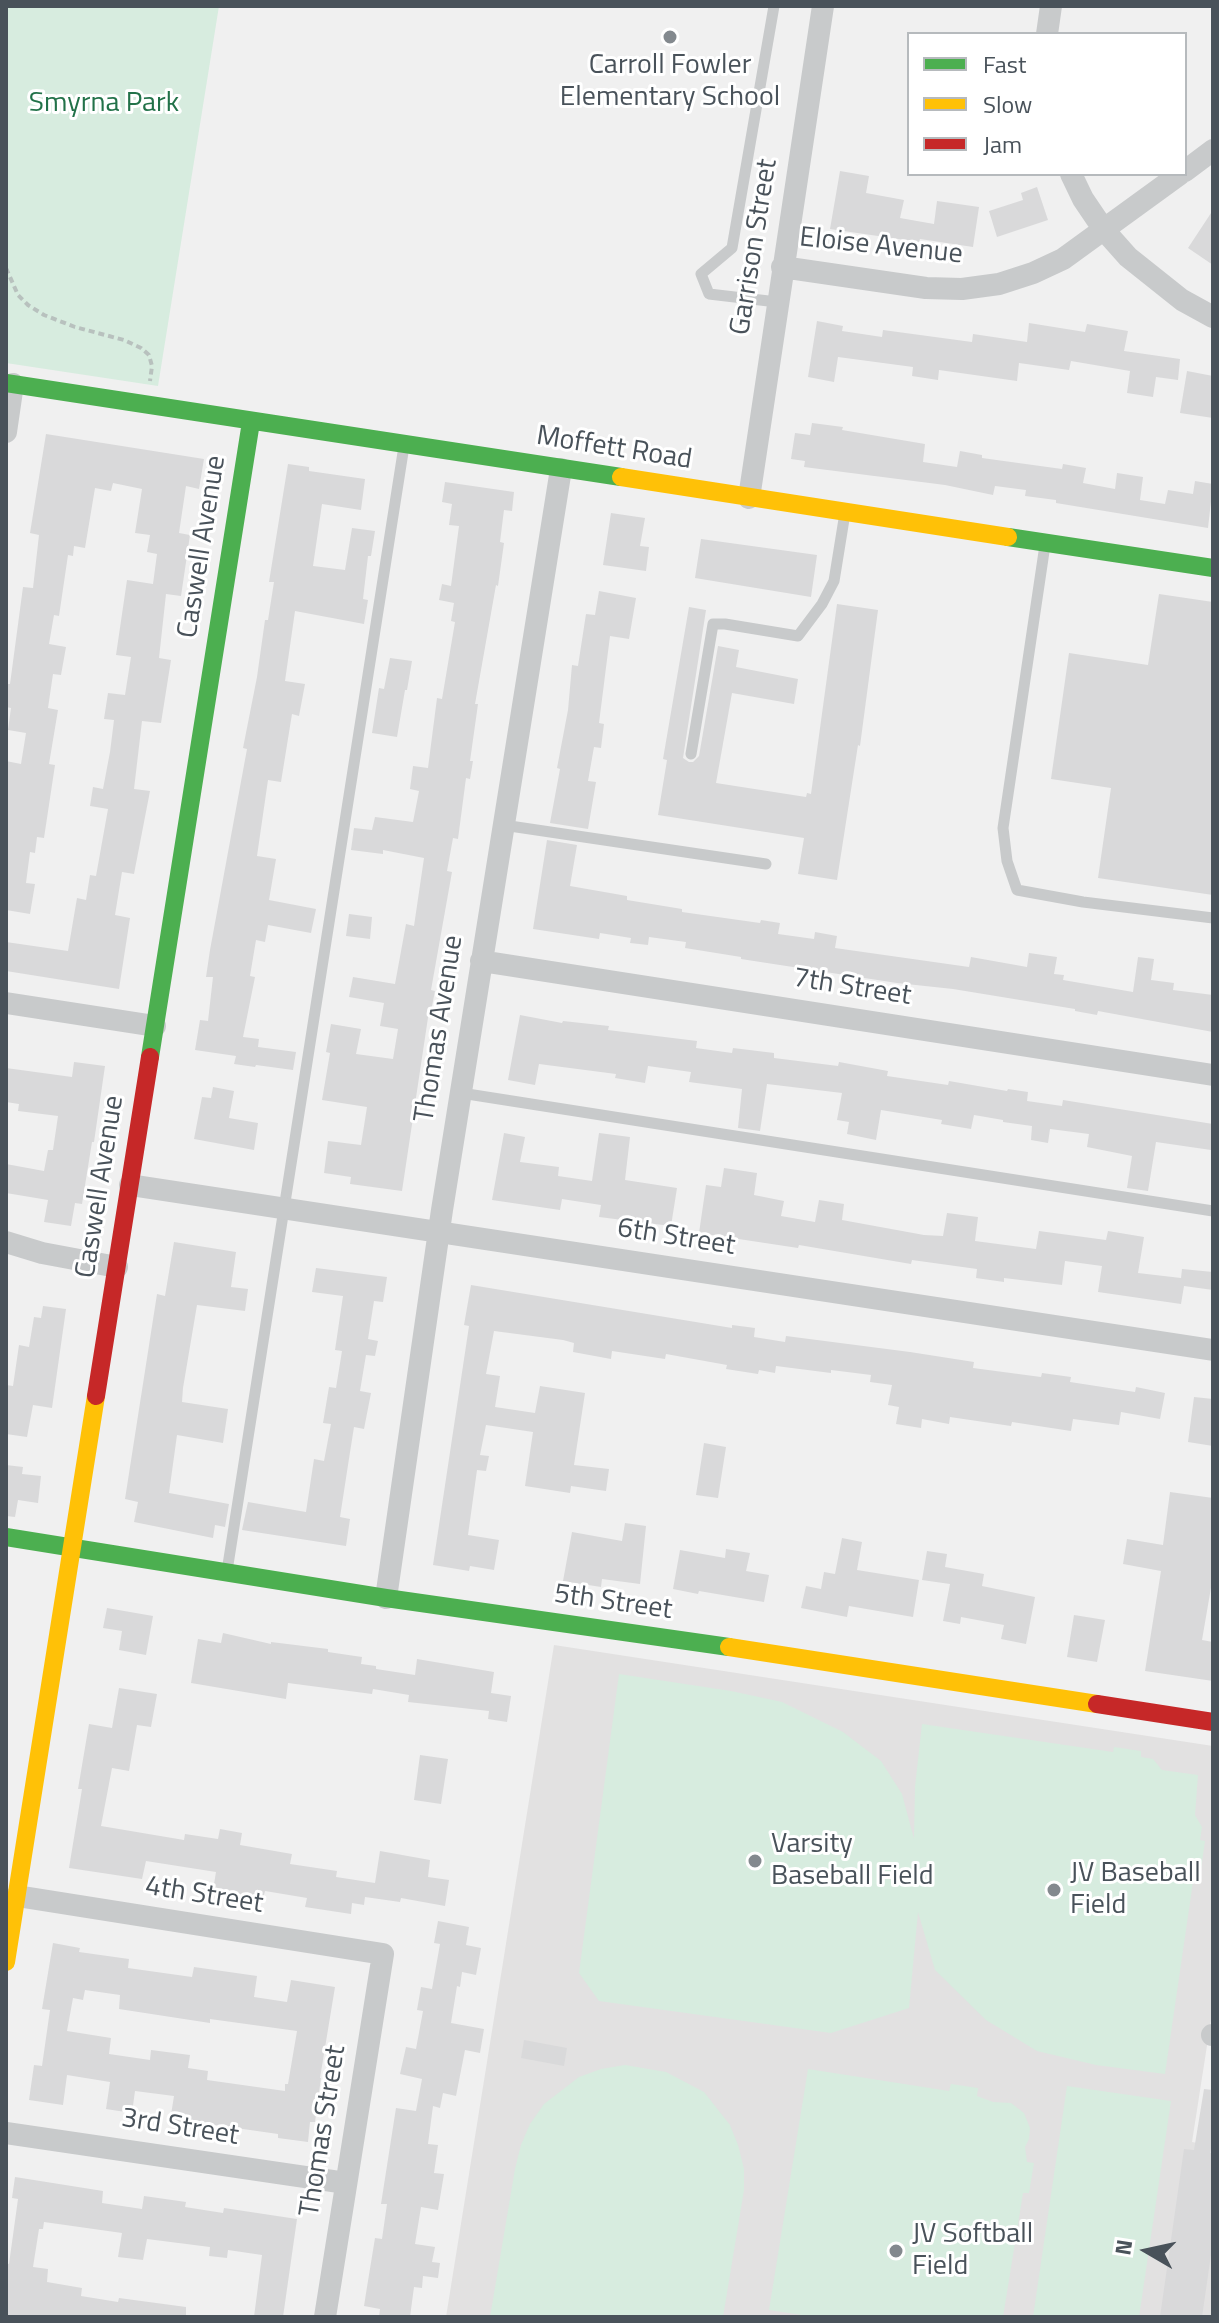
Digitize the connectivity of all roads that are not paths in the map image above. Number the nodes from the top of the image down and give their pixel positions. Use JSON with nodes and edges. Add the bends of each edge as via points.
{"nodes":[{"id":1,"x":774,"y":6,"type":"edge"},
{"id":2,"x":823,"y":6,"type":"edge"},
{"id":3,"x":1051,"y":6,"type":"edge"},
{"id":4,"x":1047,"y":32,"type":"edge"},
{"id":5,"x":1213,"y":150,"type":"edge"},
{"id":6,"x":1187,"y":169,"type":"edge"},
{"id":7,"x":1072,"y":176,"type":"edge"},
{"id":8,"x":1178,"y":176,"type":"edge"},
{"id":9,"x":1104,"y":230,"type":"junction"},
{"id":10,"x":782,"y":267,"type":"junction"},
{"id":11,"x":777,"y":302,"type":"junction"},
{"id":12,"x":1213,"y":317,"type":"edge"},
{"id":13,"x":10,"y":384,"type":"edge"},
{"id":14,"x":251,"y":422,"type":"junction"},
{"id":15,"x":6,"y":432,"type":"edge"},
{"id":16,"x":404,"y":445,"type":"junction"},
{"id":17,"x":561,"y":469,"type":"junction"},
{"id":18,"x":749,"y":498,"type":"junction"},
{"id":19,"x":845,"y":512,"type":"junction"},
{"id":20,"x":1045,"y":543,"type":"junction"},
{"id":21,"x":1213,"y":568,"type":"edge"},
{"id":22,"x":691,"y":754,"type":"dead end"},
{"id":23,"x":503,"y":825,"type":"junction"},
{"id":24,"x":766,"y":864,"type":"dead end"},
{"id":25,"x":1213,"y":918,"type":"edge"},
{"id":26,"x":481,"y":961,"type":"junction"},
{"id":27,"x":6,"y":1003,"type":"edge"},
{"id":28,"x":155,"y":1026,"type":"junction"},
{"id":29,"x":1213,"y":1075,"type":"edge"},
{"id":30,"x":461,"y":1093,"type":"junction"},
{"id":31,"x":130,"y":1185,"type":"junction"},
{"id":32,"x":285,"y":1209,"type":"junction"},
{"id":33,"x":1213,"y":1211,"type":"edge"},
{"id":34,"x":439,"y":1232,"type":"junction"},
{"id":35,"x":6,"y":1242,"type":"edge"},
{"id":36,"x":117,"y":1267,"type":"junction"},
{"id":37,"x":1213,"y":1350,"type":"edge"},
{"id":38,"x":6,"y":1537,"type":"edge"},
{"id":39,"x":72,"y":1548,"type":"junction"},
{"id":40,"x":227,"y":1573,"type":"junction"},
{"id":41,"x":386,"y":1598,"type":"junction"},
{"id":42,"x":1213,"y":1722,"type":"edge"},
{"id":43,"x":17,"y":1896,"type":"junction"},
{"id":44,"x":383,"y":1954,"type":"joint"},
{"id":45,"x":6,"y":1962,"type":"edge"},
{"id":46,"x":6,"y":2133,"type":"edge"},
{"id":47,"x":346,"y":2183,"type":"junction"},
{"id":48,"x":325,"y":2317,"type":"edge"}],
"edges":[{"from":1,"to":11,"type":"lane","via":[[732,248],[701,274],[709,294]]},
{"from":2,"to":10,"type":"street","name":"Garrison Street"},
{"from":3,"to":4,"type":"street"},
{"from":5,"to":6,"type":"street","name":"Eloise Avenue"},
{"from":7,"to":9,"type":"street"},
{"from":8,"to":9,"type":"street","name":"Eloise Avenue"},
{"from":9,"to":10,"type":"street","name":"Eloise Avenue","via":[[1033,273],[962,289]]},
{"from":9,"to":12,"type":"street","via":[[1156,281]]},
{"from":10,"to":11,"type":"street","name":"Garrison Street"},
{"from":11,"to":18,"type":"street","name":"Garrison Street"},
{"from":13,"to":14,"type":"street","name":"Moffett Road"},
{"from":13,"to":15,"type":"street"},
{"from":14,"to":16,"type":"street","name":"Moffett Road"},
{"from":14,"to":28,"type":"street","name":"Caswell Avenue"},
{"from":16,"to":17,"type":"street","name":"Moffett Road"},
{"from":16,"to":32,"type":"lane"},
{"from":17,"to":18,"type":"street","name":"Moffett Road"},
{"from":17,"to":23,"type":"street","name":"Thomas Avenue"},
{"from":18,"to":19,"type":"street","name":"Moffett Road"},
{"from":19,"to":20,"type":"street","name":"Moffett Road"},
{"from":19,"to":22,"type":"lane","via":[[834,581],[798,636],[713,624]]},
{"from":20,"to":21,"type":"street","name":"Moffett Road"},
{"from":20,"to":25,"type":"lane","via":[[1003,828],[1017,890]]},
{"from":23,"to":24,"type":"lane"},
{"from":23,"to":26,"type":"street","name":"Thomas Avenue"},
{"from":26,"to":29,"type":"street","name":"7th Street"},
{"from":26,"to":30,"type":"street","name":"Thomas Avenue"},
{"from":27,"to":28,"type":"street"},
{"from":28,"to":31,"type":"street","name":"Caswell Avenue"},
{"from":30,"to":33,"type":"lane"},
{"from":30,"to":34,"type":"street","name":"Thomas Avenue"},
{"from":31,"to":32,"type":"street","name":"6th Street"},
{"from":31,"to":36,"type":"street","name":"Caswell Avenue"},
{"from":32,"to":34,"type":"street","name":"6th Street"},
{"from":32,"to":40,"type":"lane"},
{"from":34,"to":37,"type":"street","name":"6th Street"},
{"from":34,"to":41,"type":"street","name":"Thomas Avenue"},
{"from":35,"to":36,"type":"street"},
{"from":36,"to":39,"type":"street","name":"Caswell Avenue"},
{"from":38,"to":39,"type":"street","name":"5th Street"},
{"from":39,"to":40,"type":"street","name":"5th Street"},
{"from":39,"to":43,"type":"street","name":"Caswell Avenue"},
{"from":40,"to":41,"type":"street","name":"5th Street"},
{"from":41,"to":42,"type":"street","name":"5th Street"},
{"from":43,"to":44,"type":"street","name":"4th Street"},
{"from":43,"to":45,"type":"street","name":"Caswell Avenue"},
{"from":44,"to":47,"type":"street","name":"Thomas Street"},
{"from":46,"to":47,"type":"street","name":"3rd Street"},
{"from":47,"to":48,"type":"street","name":"Thomas Street"}]}
